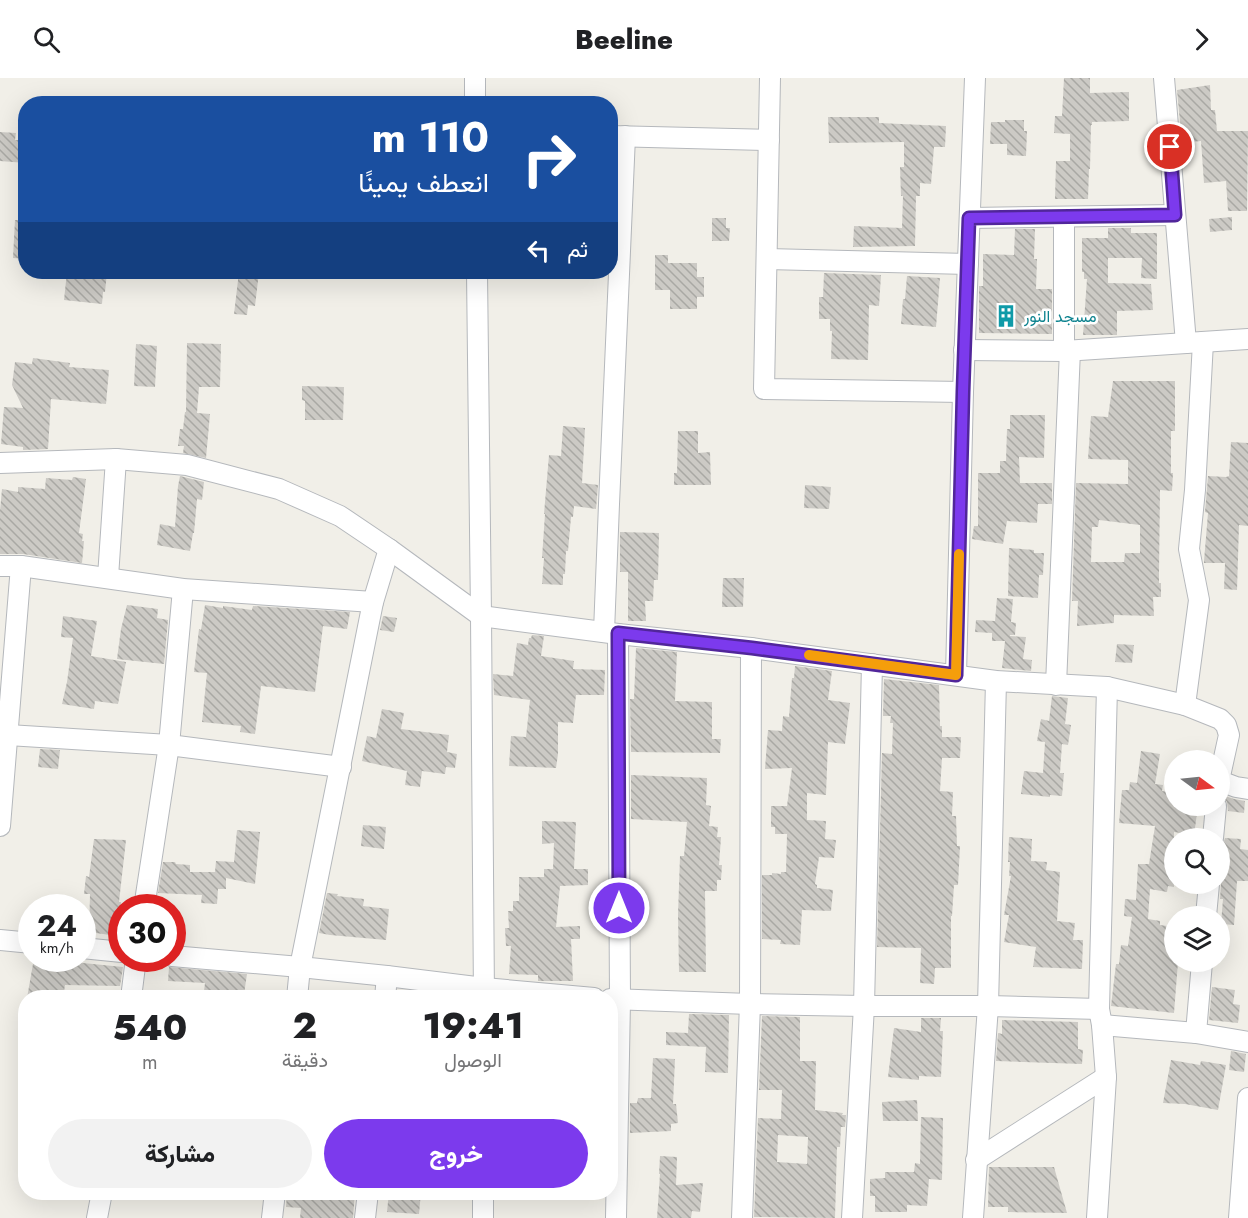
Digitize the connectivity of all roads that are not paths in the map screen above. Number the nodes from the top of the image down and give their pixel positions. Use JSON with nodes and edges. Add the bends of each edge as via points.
{"nodes":[{"id":1,"x":475,"y":78,"type":"edge"},
{"id":2,"x":770,"y":78,"type":"edge"},
{"id":3,"x":975,"y":78,"type":"edge"},
{"id":4,"x":1164,"y":78,"type":"edge"},
{"id":5,"x":475,"y":96,"type":"edge"},
{"id":6,"x":618,"y":136,"type":"edge"},
{"id":7,"x":769,"y":140,"type":"junction"},
{"id":8,"x":1175,"y":215,"type":"junction"},
{"id":9,"x":1064,"y":217,"type":"junction"},
{"id":10,"x":969,"y":218,"type":"junction"},
{"id":11,"x":766,"y":259,"type":"junction"},
{"id":12,"x":968,"y":264,"type":"junction"},
{"id":13,"x":477,"y":279,"type":"edge"},
{"id":14,"x":614,"y":279,"type":"edge"},
{"id":15,"x":1248,"y":339,"type":"edge"},
{"id":16,"x":1195,"y":342,"type":"junction"},
{"id":17,"x":964,"y":350,"type":"junction"},
{"id":18,"x":1067,"y":350,"type":"junction"},
{"id":19,"x":963,"y":392,"type":"junction"},
{"id":20,"x":116,"y":459,"type":"junction"},
{"id":21,"x":0,"y":463,"type":"edge"},
{"id":22,"x":389,"y":549,"type":"junction"},
{"id":23,"x":21,"y":566,"type":"junction"},
{"id":24,"x":0,"y":567,"type":"edge"},
{"id":25,"x":108,"y":577,"type":"junction"},
{"id":26,"x":183,"y":589,"type":"junction"},
{"id":27,"x":373,"y":602,"type":"junction"},
{"id":28,"x":481,"y":616,"type":"junction"},
{"id":29,"x":611,"y":633,"type":"junction"},
{"id":30,"x":752,"y":648,"type":"junction"},
{"id":31,"x":872,"y":664,"type":"junction"},
{"id":32,"x":956,"y":675,"type":"junction"},
{"id":33,"x":996,"y":681,"type":"junction"},
{"id":34,"x":1056,"y":685,"type":"junction"},
{"id":35,"x":1107,"y":687,"type":"junction"},
{"id":36,"x":1185,"y":705,"type":"junction"},
{"id":37,"x":8,"y":735,"type":"junction"},
{"id":38,"x":169,"y":745,"type":"junction"},
{"id":39,"x":1226,"y":750,"type":"edge"},
{"id":40,"x":341,"y":767,"type":"junction"},
{"id":41,"x":1230,"y":785,"type":"edge"},
{"id":42,"x":1248,"y":789,"type":"edge"},
{"id":43,"x":0,"y":826,"type":"edge"},
{"id":44,"x":146,"y":894,"type":"edge"},
{"id":45,"x":0,"y":940,"type":"edge"},
{"id":46,"x":18,"y":942,"type":"edge"},
{"id":47,"x":186,"y":957,"type":"edge"},
{"id":48,"x":300,"y":967,"type":"junction"},
{"id":49,"x":134,"y":972,"type":"edge"},
{"id":50,"x":1201,"y":972,"type":"edge"},
{"id":51,"x":387,"y":976,"type":"junction"},
{"id":52,"x":131,"y":990,"type":"edge"},
{"id":53,"x":298,"y":990,"type":"edge"},
{"id":54,"x":386,"y":990,"type":"edge"},
{"id":55,"x":467,"y":990,"type":"edge"},
{"id":56,"x":484,"y":990,"type":"edge"},
{"id":57,"x":615,"y":990,"type":"edge"},
{"id":58,"x":618,"y":999,"type":"edge"},
{"id":59,"x":750,"y":1004,"type":"junction"},
{"id":60,"x":864,"y":1006,"type":"junction"},
{"id":61,"x":987,"y":1006,"type":"junction"},
{"id":62,"x":1101,"y":1017,"type":"junction"},
{"id":63,"x":1196,"y":1033,"type":"junction"},
{"id":64,"x":1248,"y":1042,"type":"edge"},
{"id":65,"x":1106,"y":1077,"type":"junction"},
{"id":66,"x":1248,"y":1098,"type":"edge"},
{"id":67,"x":976,"y":1160,"type":"junction"},
{"id":68,"x":100,"y":1200,"type":"edge"},
{"id":69,"x":274,"y":1200,"type":"edge"},
{"id":70,"x":367,"y":1200,"type":"edge"},
{"id":71,"x":483,"y":1200,"type":"edge"},
{"id":72,"x":616,"y":1200,"type":"edge"},
{"id":73,"x":97,"y":1218,"type":"edge"},
{"id":74,"x":272,"y":1218,"type":"edge"},
{"id":75,"x":365,"y":1218,"type":"edge"},
{"id":76,"x":483,"y":1218,"type":"edge"},
{"id":77,"x":616,"y":1218,"type":"edge"},
{"id":78,"x":742,"y":1218,"type":"edge"},
{"id":79,"x":852,"y":1218,"type":"edge"},
{"id":80,"x":973,"y":1218,"type":"edge"},
{"id":81,"x":1097,"y":1218,"type":"edge"},
{"id":82,"x":1239,"y":1218,"type":"edge"}],
"edges":[{"from":1,"to":5,"type":"street"},
{"from":2,"to":7,"type":"street"},
{"from":3,"to":10,"type":"street"},
{"from":4,"to":8,"type":"street"},
{"from":6,"to":7,"type":"street"},
{"from":7,"to":11,"type":"street"},
{"from":8,"to":9,"type":"street"},
{"from":8,"to":16,"type":"street"},
{"from":9,"to":10,"type":"street"},
{"from":9,"to":18,"type":"street"},
{"from":10,"to":12,"type":"street"},
{"from":11,"to":12,"type":"street"},
{"from":11,"to":19,"type":"street","via":[[764,388]]},
{"from":12,"to":17,"type":"street"},
{"from":13,"to":28,"type":"street"},
{"from":14,"to":29,"type":"street","via":[[609,492]]},
{"from":15,"to":16,"type":"street"},
{"from":16,"to":18,"type":"street"},
{"from":16,"to":36,"type":"street","via":[[1195,490],[1189,549],[1199,600]]},
{"from":17,"to":18,"type":"street"},
{"from":17,"to":19,"type":"street"},
{"from":18,"to":34,"type":"street"},
{"from":19,"to":32,"type":"street"},
{"from":20,"to":21,"type":"street"},
{"from":20,"to":22,"type":"street","via":[[187,465],[279,489],[340,516]]},
{"from":20,"to":25,"type":"street"},
{"from":22,"to":27,"type":"street"},
{"from":22,"to":28,"type":"street"},
{"from":23,"to":24,"type":"street"},
{"from":23,"to":25,"type":"street"},
{"from":23,"to":37,"type":"street"},
{"from":25,"to":26,"type":"street"},
{"from":26,"to":27,"type":"street"},
{"from":26,"to":38,"type":"street"},
{"from":27,"to":40,"type":"street"},
{"from":28,"to":29,"type":"street"},
{"from":28,"to":56,"type":"street"},
{"from":29,"to":30,"type":"street"},
{"from":29,"to":57,"type":"street"},
{"from":30,"to":31,"type":"street"},
{"from":30,"to":59,"type":"street"},
{"from":31,"to":32,"type":"street"},
{"from":31,"to":60,"type":"street"},
{"from":32,"to":33,"type":"street"},
{"from":33,"to":34,"type":"street"},
{"from":33,"to":61,"type":"street"},
{"from":34,"to":35,"type":"street"},
{"from":35,"to":36,"type":"street"},
{"from":35,"to":62,"type":"street"},
{"from":36,"to":39,"type":"street","via":[[1226,725],[1229,735]]},
{"from":37,"to":38,"type":"street"},
{"from":37,"to":43,"type":"street"},
{"from":38,"to":40,"type":"street"},
{"from":38,"to":44,"type":"street"},
{"from":40,"to":48,"type":"street"},
{"from":41,"to":42,"type":"street"},
{"from":45,"to":46,"type":"street"},
{"from":47,"to":48,"type":"street"},
{"from":48,"to":51,"type":"street"},
{"from":48,"to":53,"type":"street"},
{"from":49,"to":52,"type":"street"},
{"from":50,"to":63,"type":"street"},
{"from":51,"to":54,"type":"street"},
{"from":51,"to":55,"type":"street"},
{"from":58,"to":59,"type":"street"},
{"from":59,"to":60,"type":"street"},
{"from":59,"to":78,"type":"street"},
{"from":60,"to":61,"type":"street"},
{"from":60,"to":79,"type":"street"},
{"from":61,"to":62,"type":"street"},
{"from":61,"to":67,"type":"street"},
{"from":62,"to":63,"type":"street"},
{"from":62,"to":65,"type":"street"},
{"from":63,"to":64,"type":"street"},
{"from":65,"to":67,"type":"street"},
{"from":65,"to":81,"type":"street"},
{"from":66,"to":82,"type":"street"},
{"from":67,"to":80,"type":"street"},
{"from":68,"to":73,"type":"street"},
{"from":69,"to":74,"type":"street"},
{"from":70,"to":75,"type":"street"},
{"from":71,"to":76,"type":"street"},
{"from":72,"to":77,"type":"street"}]}
